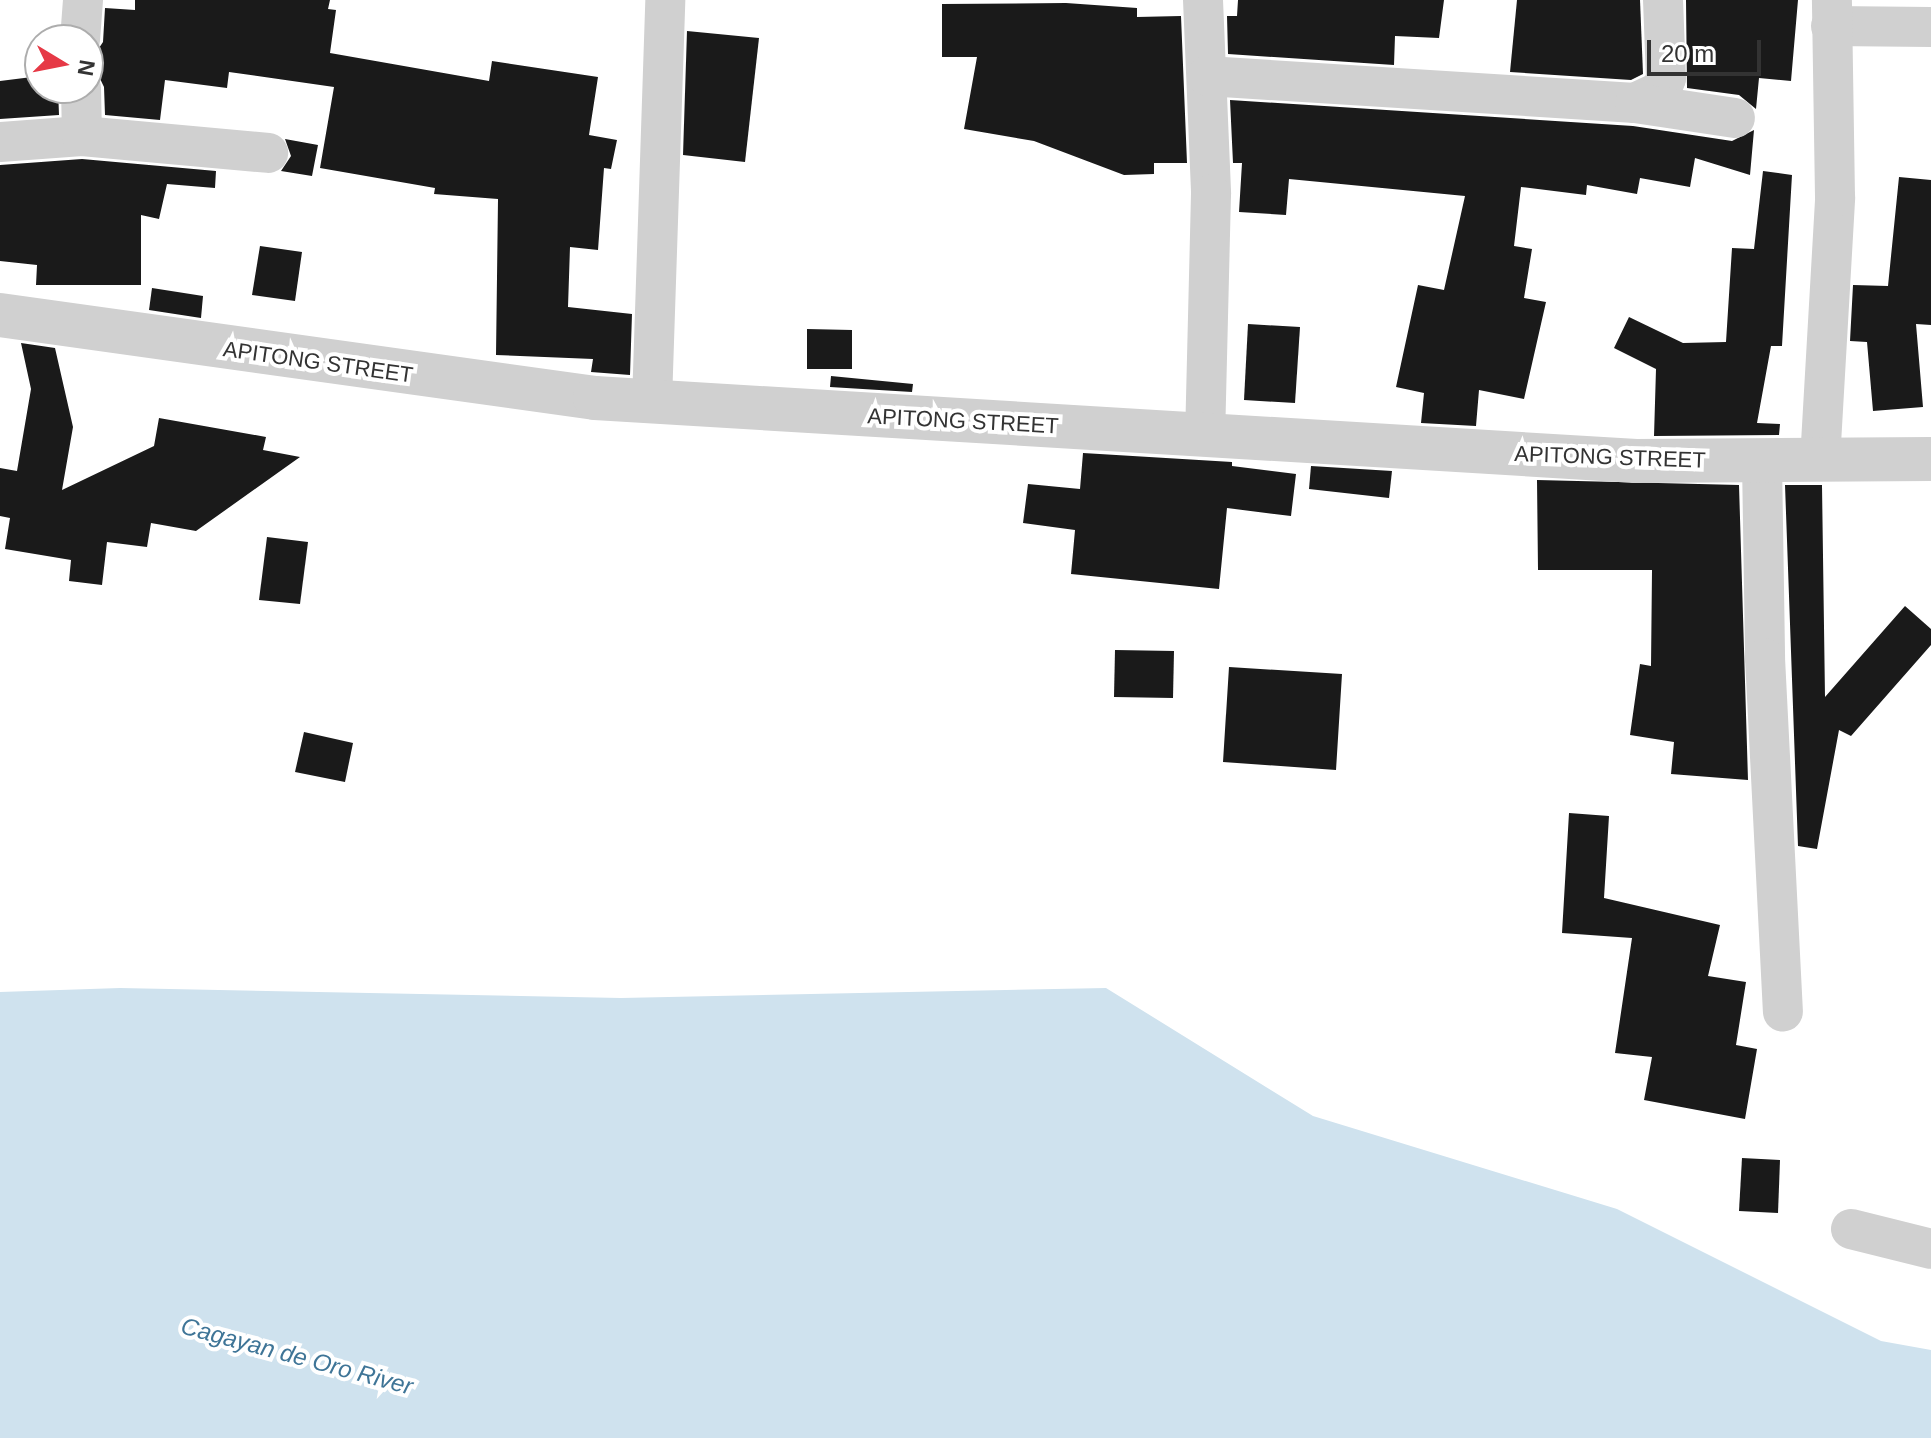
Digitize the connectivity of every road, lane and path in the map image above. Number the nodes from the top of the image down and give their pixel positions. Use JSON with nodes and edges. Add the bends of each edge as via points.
{"nodes":[{"id":1,"x":83,"y":0,"type":"edge"},
{"id":2,"x":665,"y":0,"type":"edge"},
{"id":3,"x":1203,"y":0,"type":"edge"},
{"id":4,"x":1663,"y":0,"type":"edge"},
{"id":5,"x":1831,"y":13,"type":"edge"},
{"id":6,"x":81,"y":24,"type":"edge"},
{"id":7,"x":1931,"y":27,"type":"edge"},
{"id":8,"x":1207,"y":76,"type":"junction"},
{"id":9,"x":1635,"y":103,"type":"junction"},
{"id":10,"x":81,"y":104,"type":"edge"},
{"id":11,"x":1735,"y":118,"type":"dead end"},
{"id":12,"x":82,"y":136,"type":"junction"},
{"id":13,"x":0,"y":142,"type":"edge"},
{"id":14,"x":268,"y":153,"type":"dead end"},
{"id":15,"x":0,"y":315,"type":"edge"},
{"id":16,"x":652,"y":402,"type":"junction"},
{"id":17,"x":1205,"y":435,"type":"junction"},
{"id":18,"x":1931,"y":459,"type":"edge"},
{"id":19,"x":1762,"y":461,"type":"junction"},
{"id":20,"x":1820,"y":461,"type":"junction"},
{"id":21,"x":1783,"y":1012,"type":"dead end"},
{"id":22,"x":1851,"y":1229,"type":"dead end"},
{"id":23,"x":1931,"y":1249,"type":"edge"}],
"edges":[{"from":1,"to":6,"type":"street"},
{"from":2,"to":16,"type":"street"},
{"from":3,"to":8,"type":"street"},
{"from":4,"to":9,"type":"street","via":[[1666,78],[1661,91]]},
{"from":5,"to":7,"type":"street"},
{"from":5,"to":20,"type":"street","via":[[1835,197]]},
{"from":8,"to":9,"type":"street"},
{"from":8,"to":17,"type":"street","via":[[1211,194]]},
{"from":9,"to":11,"type":"street"},
{"from":10,"to":12,"type":"street"},
{"from":12,"to":13,"type":"street"},
{"from":12,"to":14,"type":"street"},
{"from":15,"to":16,"type":"street","name":"APITONG STREET","via":[[300,360]]},
{"from":16,"to":17,"type":"street","name":"APITONG STREET"},
{"from":17,"to":19,"type":"street","name":"APITONG STREET","via":[[1636,461]]},
{"from":18,"to":20,"type":"street","name":"APITONG STREET"},
{"from":19,"to":20,"type":"street","name":"APITONG STREET"},
{"from":19,"to":21,"type":"street","via":[[1765,658]]},
{"from":22,"to":23,"type":"street"}]}
